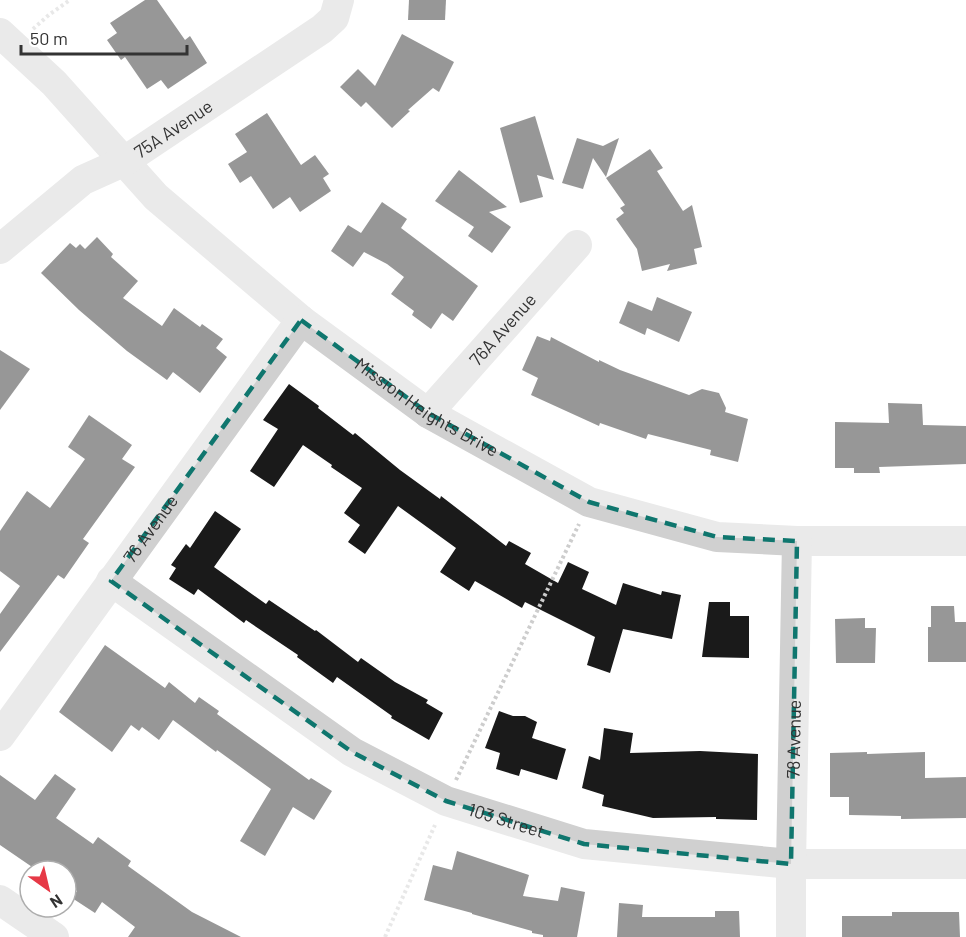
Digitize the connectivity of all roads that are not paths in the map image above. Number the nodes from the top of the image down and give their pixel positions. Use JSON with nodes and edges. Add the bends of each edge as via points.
{"nodes":[{"id":1,"x":339,"y":2,"type":"edge"},
{"id":2,"x":8,"y":40,"type":"edge"},
{"id":3,"x":123,"y":162,"type":"junction"},
{"id":4,"x":577,"y":245,"type":"dead end"},
{"id":5,"x":0,"y":249,"type":"edge"},
{"id":6,"x":301,"y":320,"type":"junction"},
{"id":7,"x":428,"y":412,"type":"junction"},
{"id":8,"x":797,"y":541,"type":"junction"},
{"id":9,"x":966,"y":541,"type":"edge"},
{"id":10,"x":111,"y":581,"type":"junction"},
{"id":11,"x":0,"y":736,"type":"edge"},
{"id":12,"x":790,"y":864,"type":"junction"},
{"id":13,"x":966,"y":864,"type":"edge"},
{"id":14,"x":0,"y":900,"type":"edge"},
{"id":15,"x":54,"y":937,"type":"edge"},
{"id":16,"x":791,"y":937,"type":"edge"}],
"edges":[{"from":1,"to":3,"type":"street","name":"75A Avenue","via":[[334,18],[322,29]]},
{"from":2,"to":3,"type":"street","name":"Mission Heights Drive","via":[[54,83]]},
{"from":3,"to":5,"type":"street","name":"75A Avenue","via":[[83,180]]},
{"from":3,"to":6,"type":"street","name":"Mission Heights Drive","via":[[156,197]]},
{"from":4,"to":7,"type":"street","name":"76A Avenue"},
{"from":6,"to":7,"type":"street","name":"Mission Heights Drive"},
{"from":6,"to":10,"type":"street","name":"76 Avenue"},
{"from":7,"to":8,"type":"street","name":"Mission Heights Drive","via":[[589,502],[717,537]]},
{"from":8,"to":9,"type":"street","name":"Mission Heights Drive"},
{"from":8,"to":12,"type":"street","name":"78 Avenue"},
{"from":10,"to":11,"type":"street","name":"76 Avenue"},
{"from":10,"to":12,"type":"street","name":"103 Street","via":[[352,752],[446,801],[584,844]]},
{"from":12,"to":13,"type":"street","name":"103 Street"},
{"from":12,"to":16,"type":"street","name":"78 Avenue"},
{"from":14,"to":15,"type":"street"}]}
